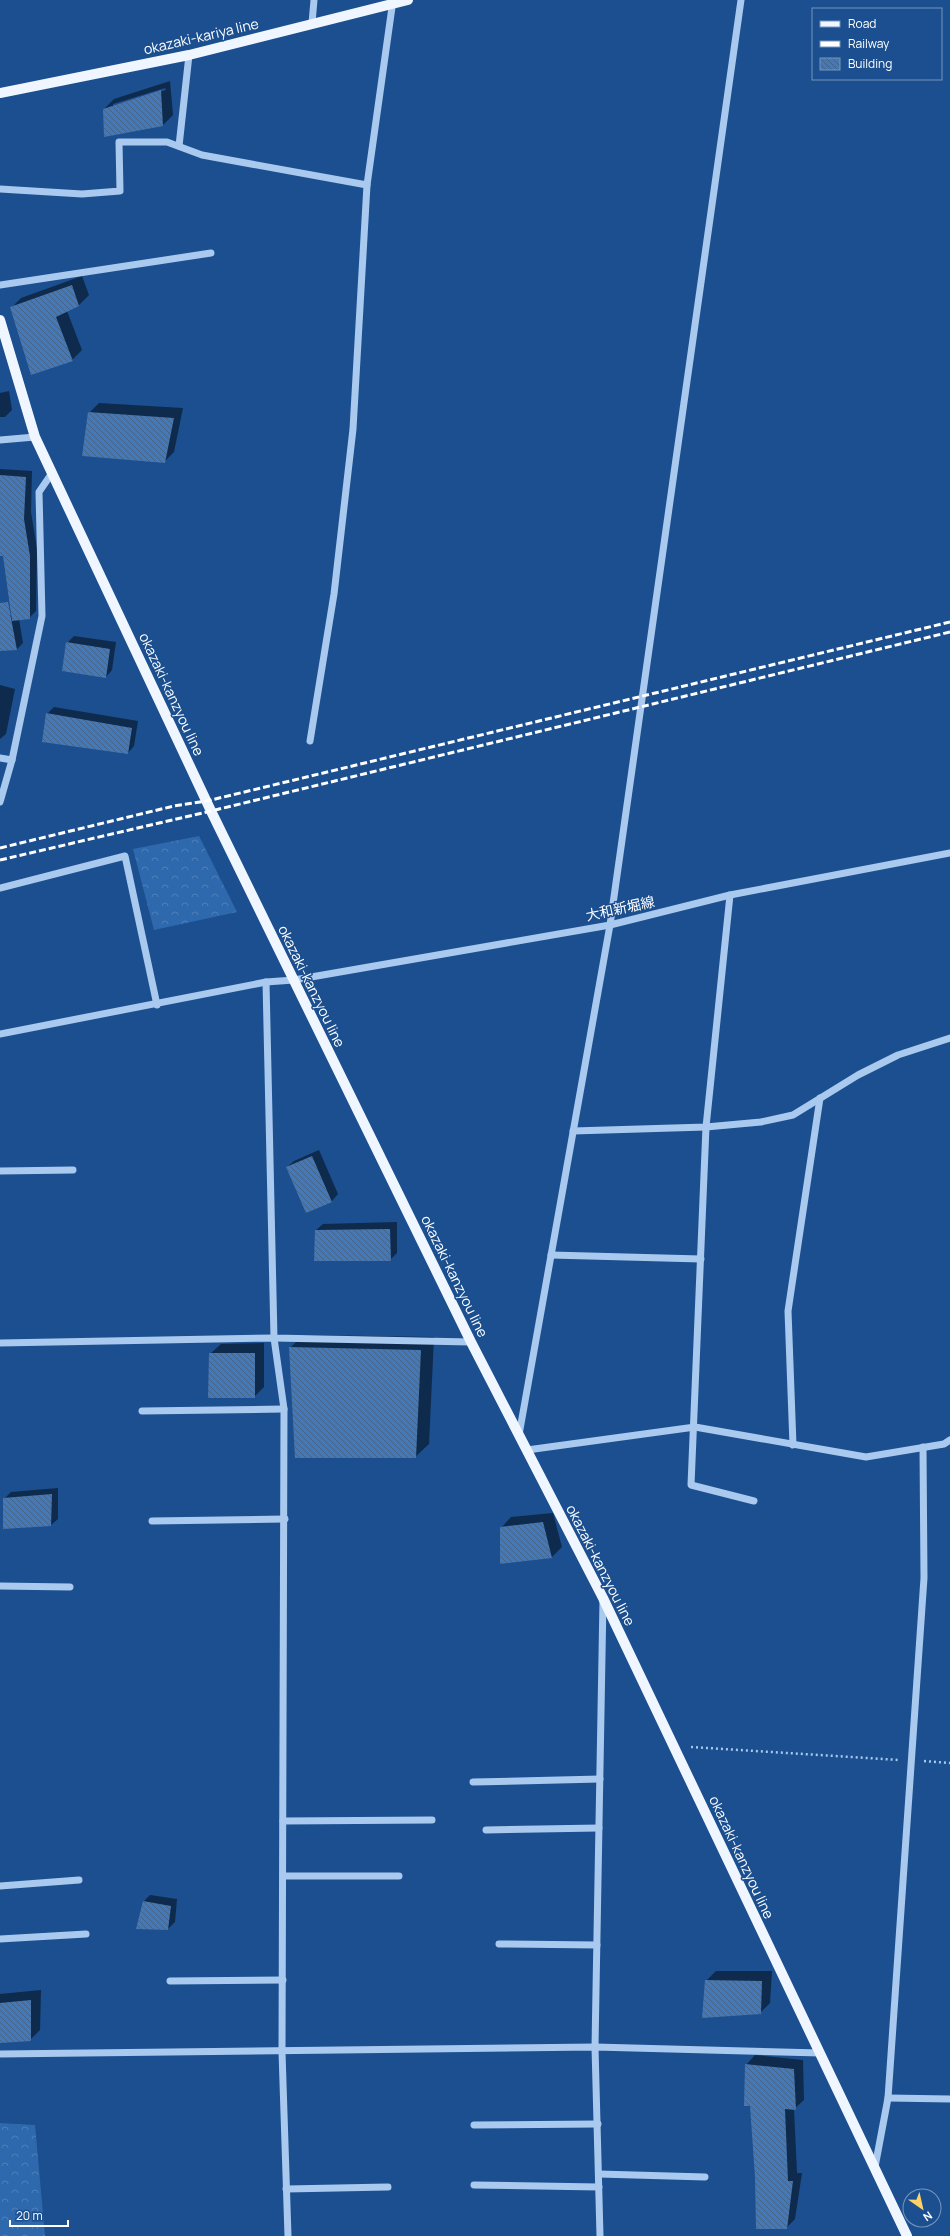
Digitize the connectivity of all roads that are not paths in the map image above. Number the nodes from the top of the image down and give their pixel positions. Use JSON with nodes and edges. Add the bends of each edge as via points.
{"nodes":[{"id":1,"x":314,"y":0,"type":"edge"},
{"id":2,"x":408,"y":0,"type":"edge"},
{"id":3,"x":741,"y":0,"type":"edge"},
{"id":4,"x":392,"y":2,"type":"edge"},
{"id":5,"x":312,"y":22,"type":"junction"},
{"id":6,"x":189,"y":55,"type":"junction"},
{"id":7,"x":0,"y":93,"type":"edge"},
{"id":8,"x":179,"y":146,"type":"junction"},
{"id":9,"x":367,"y":185,"type":"junction"},
{"id":10,"x":0,"y":190,"type":"edge"},
{"id":11,"x":210,"y":253,"type":"dead end"},
{"id":12,"x":0,"y":285,"type":"edge"},
{"id":13,"x":0,"y":320,"type":"edge"},
{"id":14,"x":35,"y":437,"type":"junction"},
{"id":15,"x":0,"y":440,"type":"edge"},
{"id":16,"x":52,"y":473,"type":"junction"},
{"id":17,"x":310,"y":741,"type":"dead end"},
{"id":18,"x":0,"y":758,"type":"edge"},
{"id":19,"x":12,"y":760,"type":"junction"},
{"id":20,"x":0,"y":802,"type":"edge"},
{"id":21,"x":950,"y":853,"type":"edge"},
{"id":22,"x":0,"y":888,"type":"edge"},
{"id":23,"x":730,"y":895,"type":"junction"},
{"id":24,"x":610,"y":925,"type":"junction"},
{"id":25,"x":294,"y":980,"type":"junction"},
{"id":26,"x":266,"y":982,"type":"junction"},
{"id":27,"x":156,"y":1005,"type":"junction"},
{"id":28,"x":0,"y":1034,"type":"edge"},
{"id":29,"x":950,"y":1038,"type":"edge"},
{"id":30,"x":820,"y":1098,"type":"junction"},
{"id":31,"x":706,"y":1127,"type":"junction"},
{"id":32,"x":573,"y":1131,"type":"junction"},
{"id":33,"x":73,"y":1170,"type":"dead end"},
{"id":34,"x":0,"y":1171,"type":"edge"},
{"id":35,"x":551,"y":1255,"type":"junction"},
{"id":36,"x":701,"y":1259,"type":"junction"},
{"id":37,"x":274,"y":1338,"type":"junction"},
{"id":38,"x":0,"y":1342,"type":"edge"},
{"id":39,"x":472,"y":1342,"type":"junction"},
{"id":40,"x":284,"y":1409,"type":"junction"},
{"id":41,"x":142,"y":1411,"type":"dead end"},
{"id":42,"x":695,"y":1427,"type":"junction"},
{"id":43,"x":519,"y":1435,"type":"junction"},
{"id":44,"x":950,"y":1440,"type":"edge"},
{"id":45,"x":793,"y":1445,"type":"junction"},
{"id":46,"x":923,"y":1447,"type":"junction"},
{"id":47,"x":527,"y":1450,"type":"junction"},
{"id":48,"x":754,"y":1501,"type":"dead end"},
{"id":49,"x":285,"y":1519,"type":"junction"},
{"id":50,"x":152,"y":1521,"type":"dead end"},
{"id":51,"x":0,"y":1586,"type":"edge"},
{"id":52,"x":70,"y":1587,"type":"dead end"},
{"id":53,"x":603,"y":1598,"type":"junction"},
{"id":54,"x":600,"y":1779,"type":"junction"},
{"id":55,"x":473,"y":1782,"type":"dead end"},
{"id":56,"x":432,"y":1820,"type":"dead end"},
{"id":57,"x":283,"y":1821,"type":"junction"},
{"id":58,"x":599,"y":1828,"type":"junction"},
{"id":59,"x":486,"y":1830,"type":"dead end"},
{"id":60,"x":283,"y":1876,"type":"junction"},
{"id":61,"x":398,"y":1876,"type":"dead end"},
{"id":62,"x":79,"y":1880,"type":"dead end"},
{"id":63,"x":0,"y":1886,"type":"edge"},
{"id":64,"x":86,"y":1934,"type":"dead end"},
{"id":65,"x":0,"y":1939,"type":"edge"},
{"id":66,"x":499,"y":1944,"type":"dead end"},
{"id":67,"x":597,"y":1945,"type":"junction"},
{"id":68,"x":282,"y":1980,"type":"junction"},
{"id":69,"x":170,"y":1981,"type":"dead end"},
{"id":70,"x":595,"y":2047,"type":"junction"},
{"id":71,"x":282,"y":2052,"type":"junction"},
{"id":72,"x":820,"y":2053,"type":"junction"},
{"id":73,"x":0,"y":2054,"type":"edge"},
{"id":74,"x":888,"y":2098,"type":"junction"},
{"id":75,"x":950,"y":2099,"type":"edge"},
{"id":76,"x":598,"y":2124,"type":"junction"},
{"id":77,"x":474,"y":2125,"type":"dead end"},
{"id":78,"x":874,"y":2170,"type":"junction"},
{"id":79,"x":599,"y":2174,"type":"junction"},
{"id":80,"x":705,"y":2177,"type":"dead end"},
{"id":81,"x":474,"y":2185,"type":"dead end"},
{"id":82,"x":388,"y":2187,"type":"dead end"},
{"id":83,"x":598,"y":2187,"type":"junction"},
{"id":84,"x":286,"y":2189,"type":"junction"},
{"id":85,"x":288,"y":2236,"type":"edge"},
{"id":86,"x":600,"y":2236,"type":"edge"},
{"id":87,"x":907,"y":2236,"type":"edge"}],
"edges":[{"from":1,"to":5,"type":"street"},
{"from":2,"to":4,"type":"main road","name":"okazaki-kariya line"},
{"from":3,"to":24,"type":"street"},
{"from":4,"to":5,"type":"main road","name":"okazaki-kariya line"},
{"from":4,"to":9,"type":"street"},
{"from":5,"to":6,"type":"main road","name":"okazaki-kariya line"},
{"from":6,"to":7,"type":"main road","name":"okazaki-kariya line"},
{"from":6,"to":8,"type":"street"},
{"from":8,"to":9,"type":"street","via":[[202,154]]},
{"from":8,"to":10,"type":"street","via":[[167,142],[119,142],[120,191],[82,194]]},
{"from":9,"to":17,"type":"street","via":[[353,429],[334,594]]},
{"from":11,"to":12,"type":"street"},
{"from":13,"to":14,"type":"main road","name":"okazaki-kanzyou line"},
{"from":14,"to":15,"type":"street"},
{"from":14,"to":16,"type":"main road","name":"okazaki-kanzyou line"},
{"from":16,"to":19,"type":"street","via":[[39,492],[42,616]]},
{"from":16,"to":25,"type":"main road","name":"okazaki-kanzyou line","via":[[211,811]]},
{"from":18,"to":19,"type":"street"},
{"from":19,"to":20,"type":"street"},
{"from":21,"to":23,"type":"street","name":"大和新堀線"},
{"from":22,"to":27,"type":"street","via":[[125,856]]},
{"from":23,"to":24,"type":"street","name":"大和新堀線"},
{"from":23,"to":31,"type":"street"},
{"from":24,"to":25,"type":"street","name":"大和新堀線"},
{"from":24,"to":32,"type":"street"},
{"from":25,"to":26,"type":"street","name":"大和新堀線"},
{"from":25,"to":39,"type":"main road","name":"okazaki-kanzyou line"},
{"from":26,"to":27,"type":"street","name":"大和新堀線"},
{"from":26,"to":37,"type":"street"},
{"from":27,"to":28,"type":"street","name":"大和新堀線"},
{"from":29,"to":30,"type":"street","via":[[898,1055]]},
{"from":30,"to":31,"type":"street","via":[[793,1115],[761,1122]]},
{"from":30,"to":45,"type":"street","via":[[788,1311]]},
{"from":31,"to":32,"type":"street"},
{"from":31,"to":36,"type":"street"},
{"from":32,"to":35,"type":"street"},
{"from":33,"to":34,"type":"street"},
{"from":35,"to":36,"type":"street"},
{"from":35,"to":43,"type":"street"},
{"from":36,"to":42,"type":"street"},
{"from":37,"to":38,"type":"street"},
{"from":37,"to":39,"type":"street"},
{"from":37,"to":40,"type":"street"},
{"from":39,"to":43,"type":"main road","name":"okazaki-kanzyou line"},
{"from":40,"to":41,"type":"street"},
{"from":40,"to":49,"type":"street"},
{"from":42,"to":45,"type":"street"},
{"from":42,"to":47,"type":"street"},
{"from":42,"to":48,"type":"street","via":[[691,1485]]},
{"from":43,"to":47,"type":"main road","name":"okazaki-kanzyou line"},
{"from":44,"to":46,"type":"street","via":[[944,1444]]},
{"from":45,"to":46,"type":"street","via":[[866,1458]]},
{"from":46,"to":74,"type":"street","via":[[924,1578]]},
{"from":47,"to":53,"type":"main road","name":"okazaki-kanzyou line"},
{"from":49,"to":50,"type":"street"},
{"from":49,"to":57,"type":"street"},
{"from":51,"to":52,"type":"street"},
{"from":53,"to":54,"type":"street"},
{"from":53,"to":72,"type":"main road","name":"okazaki-kanzyou line"},
{"from":54,"to":55,"type":"street"},
{"from":54,"to":58,"type":"street"},
{"from":56,"to":57,"type":"street"},
{"from":57,"to":60,"type":"street"},
{"from":58,"to":59,"type":"street"},
{"from":58,"to":67,"type":"street"},
{"from":60,"to":61,"type":"street"},
{"from":60,"to":68,"type":"street"},
{"from":62,"to":63,"type":"street"},
{"from":64,"to":65,"type":"street"},
{"from":66,"to":67,"type":"street"},
{"from":67,"to":70,"type":"street"},
{"from":68,"to":69,"type":"street"},
{"from":68,"to":71,"type":"street"},
{"from":70,"to":71,"type":"street"},
{"from":70,"to":72,"type":"street"},
{"from":70,"to":76,"type":"street"},
{"from":71,"to":73,"type":"street"},
{"from":71,"to":84,"type":"street"},
{"from":72,"to":78,"type":"main road","name":"okazaki-kanzyou line"},
{"from":74,"to":75,"type":"street"},
{"from":74,"to":78,"type":"street"},
{"from":76,"to":77,"type":"street"},
{"from":76,"to":79,"type":"street"},
{"from":78,"to":87,"type":"main road","name":"okazaki-kanzyou line"},
{"from":79,"to":80,"type":"street"},
{"from":79,"to":83,"type":"street"},
{"from":81,"to":83,"type":"street"},
{"from":82,"to":84,"type":"street"},
{"from":83,"to":86,"type":"street"},
{"from":84,"to":85,"type":"street"}]}
